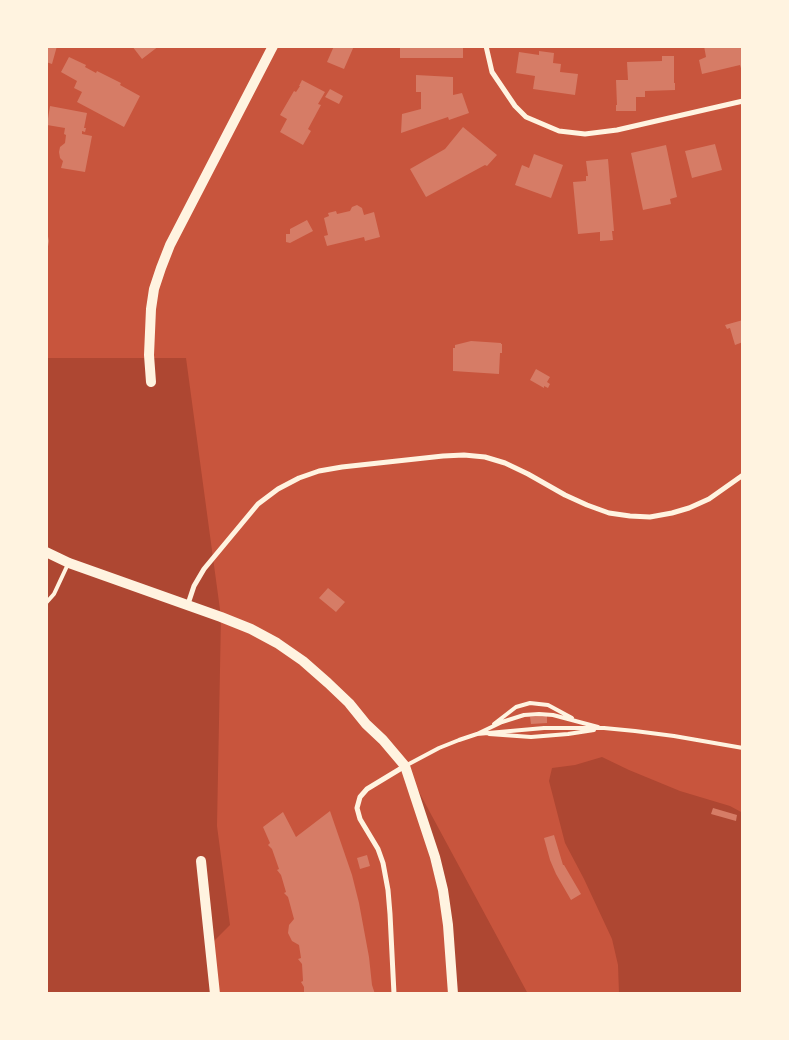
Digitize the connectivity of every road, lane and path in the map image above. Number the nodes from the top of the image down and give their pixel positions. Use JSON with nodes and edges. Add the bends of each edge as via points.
{"nodes":[{"id":1,"x":273,"y":46,"type":"edge"},
{"id":2,"x":486,"y":46,"type":"edge"},
{"id":3,"x":743,"y":101,"type":"edge"},
{"id":4,"x":151,"y":382,"type":"dead end"},
{"id":5,"x":743,"y":475,"type":"edge"},
{"id":6,"x":46,"y":552,"type":"edge"},
{"id":7,"x":68,"y":563,"type":"junction"},
{"id":8,"x":46,"y":603,"type":"edge"},
{"id":9,"x":188,"y":604,"type":"junction"},
{"id":10,"x":576,"y":721,"type":"junction"},
{"id":11,"x":604,"y":728,"type":"junction"},
{"id":12,"x":486,"y":729,"type":"junction"},
{"id":13,"x":477,"y":734,"type":"junction"},
{"id":14,"x":743,"y":748,"type":"edge"},
{"id":15,"x":405,"y":766,"type":"junction"},
{"id":16,"x":202,"y":861,"type":"dead end"},
{"id":17,"x":215,"y":994,"type":"edge"},
{"id":18,"x":394,"y":994,"type":"edge"},
{"id":19,"x":453,"y":994,"type":"edge"}],
"edges":[{"from":1,"to":4,"type":"main road","via":[[161,268],[151,309]]},
{"from":2,"to":3,"type":"street","via":[[492,72],[515,106],[526,117],[559,131],[585,134],[617,130]]},
{"from":5,"to":9,"type":"street","via":[[709,499],[689,508],[650,517],[602,511],[505,463],[464,455],[319,471],[278,489],[258,504],[204,569]]},
{"from":6,"to":7,"type":"main road"},
{"from":7,"to":8,"type":"lane","via":[[54,594]]},
{"from":7,"to":9,"type":"main road"},
{"from":9,"to":15,"type":"main road","via":[[251,629],[303,662],[349,704]]},
{"from":10,"to":11,"type":"lane"},
{"from":10,"to":12,"type":"lane","via":[[553,715],[524,715]]},
{"from":10,"to":12,"type":"lane","via":[[548,705],[530,703],[516,707]]},
{"from":11,"to":13,"type":"lane","via":[[544,728]]},
{"from":11,"to":13,"type":"lane","via":[[531,736]]},
{"from":11,"to":14,"type":"lane"},
{"from":12,"to":13,"type":"lane"},
{"from":13,"to":15,"type":"lane","via":[[439,748]]},
{"from":15,"to":18,"type":"street","via":[[367,789],[357,808],[383,863],[388,890]]},
{"from":15,"to":19,"type":"main road","via":[[443,890]]},
{"from":16,"to":17,"type":"main road"}]}
